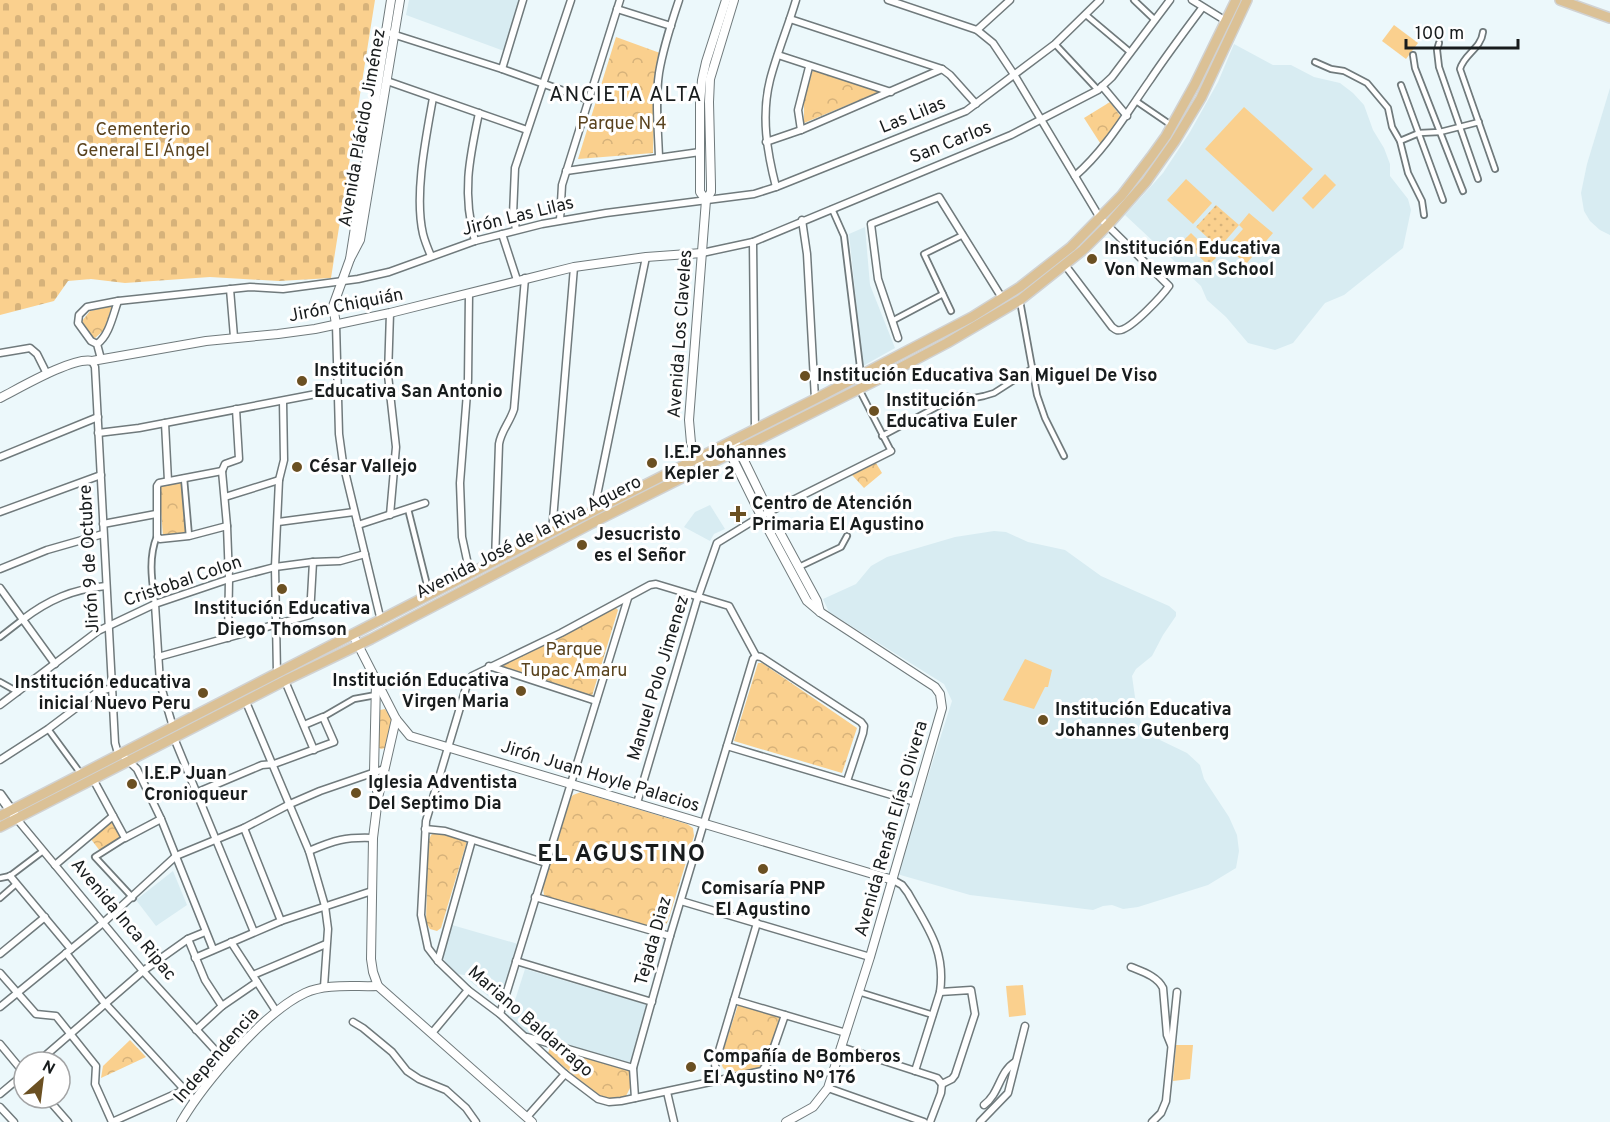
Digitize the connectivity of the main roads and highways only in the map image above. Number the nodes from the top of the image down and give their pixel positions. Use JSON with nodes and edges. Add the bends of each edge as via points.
{"nodes":[{"id":1,"x":1236,"y":0,"type":"edge"},
{"id":2,"x":1248,"y":0,"type":"edge"},
{"id":3,"x":1560,"y":0,"type":"edge"},
{"id":4,"x":1610,"y":18,"type":"edge"},
{"id":5,"x":1172,"y":126,"type":"junction"},
{"id":6,"x":1181,"y":131,"type":"junction"},
{"id":7,"x":784,"y":421,"type":"junction"},
{"id":8,"x":732,"y":447,"type":"junction"},
{"id":9,"x":700,"y":462,"type":"junction"},
{"id":10,"x":0,"y":795,"type":"edge"},
{"id":11,"x":13,"y":814,"type":"junction"},
{"id":12,"x":0,"y":816,"type":"edge"},
{"id":13,"x":0,"y":827,"type":"edge"}],
"edges":[{"from":1,"to":5,"type":"main road","name":"Avenida José de la Riva Aguero"},
{"from":2,"to":6,"type":"main road","name":"Avenida José de la Riva Aguero"},
{"from":3,"to":4,"type":"main road"},
{"from":5,"to":6,"type":"main road"},
{"from":5,"to":7,"type":"main road","name":"Avenida José de la Riva Aguero","via":[[1122,195],[1071,247],[1020,286],[972,317],[815,399]]},
{"from":6,"to":7,"type":"main road","name":"Avenida José de la Riva Aguero","via":[[1146,182],[1108,225],[1020,300],[859,389]]},
{"from":7,"to":8,"type":"main road","name":"Avenida José de la Riva Aguero"},
{"from":7,"to":8,"type":"main road","name":"Avenida José de la Riva Aguero","via":[[755,431]]},
{"from":8,"to":9,"type":"main road","name":"Avenida José de la Riva Aguero"},
{"from":9,"to":11,"type":"main road","name":"Avenida José de la Riva Aguero","via":[[495,561],[81,774]]},
{"from":9,"to":11,"type":"main road","name":"Avenida José de la Riva Aguero","via":[[358,645],[130,761]]},
{"from":10,"to":11,"type":"main road","name":"Avenida Inca Ripac"},
{"from":11,"to":12,"type":"main road","name":"Avenida José de la Riva Aguero"},
{"from":11,"to":13,"type":"main road","name":"Avenida José de la Riva Aguero"}]}
